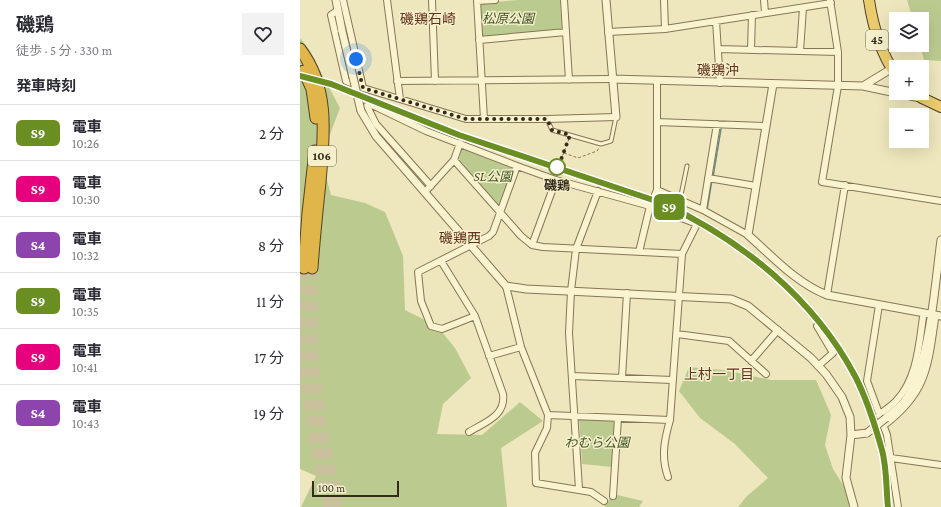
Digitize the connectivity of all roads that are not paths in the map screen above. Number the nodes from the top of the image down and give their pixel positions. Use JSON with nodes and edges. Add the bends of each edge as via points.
{"nodes":[{"id":1,"x":336,"y":0,"type":"edge"},
{"id":2,"x":343,"y":0,"type":"edge"},
{"id":3,"x":387,"y":0,"type":"edge"},
{"id":4,"x":432,"y":0,"type":"edge"},
{"id":5,"x":495,"y":0,"type":"edge"},
{"id":6,"x":564,"y":0,"type":"edge"},
{"id":7,"x":606,"y":0,"type":"edge"},
{"id":8,"x":664,"y":0,"type":"edge"},
{"id":9,"x":764,"y":0,"type":"edge"},
{"id":10,"x":869,"y":0,"type":"edge"},
{"id":11,"x":477,"y":1,"type":"edge"},
{"id":12,"x":831,"y":1,"type":"edge"},
{"id":13,"x":803,"y":8,"type":"junction"},
{"id":14,"x":338,"y":10,"type":"junction"},
{"id":15,"x":765,"y":13,"type":"junction"},
{"id":16,"x":752,"y":15,"type":"junction"},
{"id":17,"x":716,"y":21,"type":"junction"},
{"id":18,"x":665,"y":29,"type":"junction"},
{"id":19,"x":566,"y":32,"type":"junction"},
{"id":20,"x":608,"y":32,"type":"junction"},
{"id":21,"x":479,"y":40,"type":"junction"},
{"id":22,"x":300,"y":49,"type":"edge"},
{"id":23,"x":718,"y":49,"type":"junction"},
{"id":24,"x":751,"y":50,"type":"junction"},
{"id":25,"x":800,"y":51,"type":"junction"},
{"id":26,"x":838,"y":52,"type":"junction"},
{"id":27,"x":889,"y":62,"type":"edge"},
{"id":28,"x":300,"y":63,"type":"edge"},
{"id":29,"x":889,"y":74,"type":"edge"},
{"id":30,"x":612,"y":79,"type":"junction"},
{"id":31,"x":481,"y":80,"type":"junction"},
{"id":32,"x":569,"y":80,"type":"junction"},
{"id":33,"x":398,"y":81,"type":"junction"},
{"id":34,"x":435,"y":81,"type":"junction"},
{"id":35,"x":658,"y":81,"type":"junction"},
{"id":36,"x":720,"y":83,"type":"junction"},
{"id":37,"x":773,"y":84,"type":"junction"},
{"id":38,"x":838,"y":86,"type":"junction"},
{"id":39,"x":863,"y":86,"type":"junction"},
{"id":40,"x":363,"y":88,"type":"junction"},
{"id":41,"x":889,"y":91,"type":"edge"},
{"id":42,"x":400,"y":99,"type":"junction"},
{"id":43,"x":926,"y":100,"type":"edge"},
{"id":44,"x":941,"y":107,"type":"edge"},
{"id":45,"x":616,"y":117,"type":"junction"},
{"id":46,"x":484,"y":119,"type":"junction"},
{"id":47,"x":547,"y":119,"type":"junction"},
{"id":48,"x":657,"y":122,"type":"junction"},
{"id":49,"x":717,"y":124,"type":"junction"},
{"id":50,"x":766,"y":126,"type":"junction"},
{"id":51,"x":460,"y":144,"type":"junction"},
{"id":52,"x":454,"y":160,"type":"junction"},
{"id":53,"x":517,"y":166,"type":"junction"},
{"id":54,"x":687,"y":166,"type":"dead end"},
{"id":55,"x":708,"y":178,"type":"junction"},
{"id":56,"x":556,"y":180,"type":"junction"},
{"id":57,"x":845,"y":185,"type":"junction"},
{"id":58,"x":431,"y":186,"type":"junction"},
{"id":59,"x":756,"y":186,"type":"junction"},
{"id":60,"x":657,"y":190,"type":"junction"},
{"id":61,"x":598,"y":191,"type":"junction"},
{"id":62,"x":425,"y":192,"type":"junction"},
{"id":63,"x":680,"y":200,"type":"junction"},
{"id":64,"x":941,"y":201,"type":"edge"},
{"id":65,"x":650,"y":206,"type":"junction"},
{"id":66,"x":703,"y":210,"type":"junction"},
{"id":67,"x":501,"y":212,"type":"junction"},
{"id":68,"x":748,"y":235,"type":"junction"},
{"id":69,"x":941,"y":240,"type":"edge"},
{"id":70,"x":532,"y":245,"type":"junction"},
{"id":71,"x":470,"y":246,"type":"junction"},
{"id":72,"x":576,"y":249,"type":"junction"},
{"id":73,"x":639,"y":252,"type":"junction"},
{"id":74,"x":682,"y":254,"type":"junction"},
{"id":75,"x":441,"y":261,"type":"junction"},
{"id":76,"x":506,"y":286,"type":"junction"},
{"id":77,"x":571,"y":291,"type":"junction"},
{"id":78,"x":627,"y":293,"type":"junction"},
{"id":79,"x":827,"y":295,"type":"junction"},
{"id":80,"x":678,"y":296,"type":"junction"},
{"id":81,"x":878,"y":305,"type":"junction"},
{"id":82,"x":475,"y":316,"type":"junction"},
{"id":83,"x":932,"y":317,"type":"edge"},
{"id":84,"x":817,"y":326,"type":"dead end"},
{"id":85,"x":778,"y":330,"type":"junction"},
{"id":86,"x":678,"y":334,"type":"junction"},
{"id":87,"x":521,"y":347,"type":"junction"},
{"id":88,"x":489,"y":356,"type":"junction"},
{"id":89,"x":751,"y":361,"type":"junction"},
{"id":90,"x":818,"y":366,"type":"junction"},
{"id":91,"x":766,"y":374,"type":"dead end"},
{"id":92,"x":572,"y":376,"type":"junction"},
{"id":93,"x":622,"y":378,"type":"junction"},
{"id":94,"x":672,"y":380,"type":"junction"},
{"id":95,"x":548,"y":415,"type":"junction"},
{"id":96,"x":575,"y":416,"type":"junction"},
{"id":97,"x":882,"y":416,"type":"junction"},
{"id":98,"x":618,"y":418,"type":"junction"},
{"id":99,"x":670,"y":420,"type":"junction"},
{"id":100,"x":883,"y":426,"type":"junction"},
{"id":101,"x":469,"y":432,"type":"dead end"},
{"id":102,"x":851,"y":436,"type":"junction"},
{"id":103,"x":891,"y":458,"type":"junction"},
{"id":104,"x":941,"y":465,"type":"edge"},
{"id":105,"x":668,"y":477,"type":"dead end"},
{"id":106,"x":579,"y":489,"type":"junction"},
{"id":107,"x":613,"y":496,"type":"dead end"},
{"id":108,"x":604,"y":501,"type":"dead end"},
{"id":109,"x":854,"y":507,"type":"edge"},
{"id":110,"x":898,"y":507,"type":"edge"}],
"edges":[{"from":1,"to":14,"type":"street"},
{"from":2,"to":40,"type":"street"},
{"from":3,"to":33,"type":"street"},
{"from":4,"to":34,"type":"street"},
{"from":5,"to":11,"type":"street"},
{"from":6,"to":19,"type":"street"},
{"from":7,"to":20,"type":"street"},
{"from":8,"to":18,"type":"street"},
{"from":9,"to":15,"type":"street"},
{"from":10,"to":27,"type":"highway","number":"45","via":[[877,39]]},
{"from":11,"to":21,"type":"street"},
{"from":12,"to":13,"type":"street"},
{"from":12,"to":26,"type":"street"},
{"from":13,"to":15,"type":"street"},
{"from":13,"to":25,"type":"street"},
{"from":14,"to":40,"type":"street","via":[[331,15],[346,81]]},
{"from":14,"to":62,"type":"street","bridge":true,"via":[[361,111],[376,136]]},
{"from":15,"to":16,"type":"street"},
{"from":16,"to":17,"type":"street"},
{"from":16,"to":24,"type":"street"},
{"from":17,"to":18,"type":"street"},
{"from":17,"to":23,"type":"street"},
{"from":18,"to":20,"type":"street"},
{"from":19,"to":21,"type":"street"},
{"from":19,"to":32,"type":"street"},
{"from":20,"to":30,"type":"street"},
{"from":21,"to":31,"type":"street"},
{"from":22,"to":28,"type":"highway","number":"106","via":[[319,87],[324,124],[308,268],[316,124],[312,89]]},
{"from":23,"to":24,"type":"street"},
{"from":23,"to":36,"type":"street"},
{"from":24,"to":25,"type":"street"},
{"from":25,"to":26,"type":"street"},
{"from":26,"to":38,"type":"street"},
{"from":29,"to":39,"type":"street"},
{"from":30,"to":32,"type":"street"},
{"from":30,"to":35,"type":"street"},
{"from":30,"to":45,"type":"street"},
{"from":31,"to":32,"type":"street"},
{"from":31,"to":34,"type":"street"},
{"from":31,"to":46,"type":"street"},
{"from":33,"to":34,"type":"street"},
{"from":33,"to":42,"type":"street"},
{"from":35,"to":36,"type":"street"},
{"from":35,"to":48,"type":"street"},
{"from":36,"to":37,"type":"street"},
{"from":37,"to":38,"type":"street"},
{"from":37,"to":50,"type":"street"},
{"from":38,"to":39,"type":"street"},
{"from":38,"to":57,"type":"street","via":[[822,182]]},
{"from":39,"to":41,"type":"street"},
{"from":40,"to":42,"type":"street"},
{"from":42,"to":46,"type":"street","via":[[466,119]]},
{"from":43,"to":44,"type":"highway"},
{"from":45,"to":47,"type":"street"},
{"from":45,"to":47,"type":"lane","via":[[611,141],[601,144],[552,130]]},
{"from":46,"to":47,"type":"street"},
{"from":48,"to":49,"type":"street"},
{"from":48,"to":60,"type":"street"},
{"from":49,"to":50,"type":"street"},
{"from":49,"to":55,"type":"street"},
{"from":50,"to":59,"type":"street"},
{"from":51,"to":52,"type":"street"},
{"from":51,"to":53,"type":"street"},
{"from":51,"to":58,"type":"street","via":[[372,105],[367,106],[376,124]]},
{"from":52,"to":58,"type":"street"},
{"from":52,"to":67,"type":"street"},
{"from":53,"to":56,"type":"street"},
{"from":53,"to":67,"type":"street"},
{"from":54,"to":63,"type":"lane"},
{"from":55,"to":59,"type":"street"},
{"from":55,"to":66,"type":"street"},
{"from":56,"to":61,"type":"street"},
{"from":56,"to":70,"type":"street"},
{"from":57,"to":64,"type":"street"},
{"from":57,"to":79,"type":"street"},
{"from":58,"to":62,"type":"street"},
{"from":59,"to":68,"type":"street"},
{"from":60,"to":63,"type":"street"},
{"from":60,"to":65,"type":"street"},
{"from":61,"to":65,"type":"street"},
{"from":61,"to":72,"type":"street"},
{"from":62,"to":71,"type":"street"},
{"from":63,"to":66,"type":"street"},
{"from":65,"to":73,"type":"street"},
{"from":65,"to":74,"type":"street","via":[[697,224]]},
{"from":66,"to":68,"type":"street"},
{"from":67,"to":70,"type":"street"},
{"from":67,"to":71,"type":"street","via":[[493,232]]},
{"from":68,"to":79,"type":"street","via":[[801,281]]},
{"from":69,"to":83,"type":"street"},
{"from":70,"to":72,"type":"street"},
{"from":71,"to":75,"type":"street"},
{"from":71,"to":76,"type":"street"},
{"from":72,"to":73,"type":"street"},
{"from":72,"to":77,"type":"street"},
{"from":73,"to":74,"type":"street"},
{"from":74,"to":80,"type":"street"},
{"from":75,"to":82,"type":"street"},
{"from":75,"to":82,"type":"street","via":[[418,272],[421,300],[431,326],[442,329]]},
{"from":76,"to":77,"type":"street"},
{"from":76,"to":87,"type":"street"},
{"from":77,"to":78,"type":"street"},
{"from":77,"to":92,"type":"street","via":[[569,333]]},
{"from":78,"to":80,"type":"street"},
{"from":78,"to":93,"type":"street"},
{"from":79,"to":81,"type":"street"},
{"from":80,"to":85,"type":"street","via":[[731,299],[748,306]]},
{"from":80,"to":86,"type":"street"},
{"from":81,"to":83,"type":"street"},
{"from":81,"to":97,"type":"street","via":[[867,381]]},
{"from":82,"to":88,"type":"street"},
{"from":83,"to":97,"type":"street","via":[[921,365],[913,385],[903,402]]},
{"from":83,"to":100,"type":"street","via":[[926,370],[918,391],[909,403]]},
{"from":84,"to":90,"type":"street","via":[[833,353]]},
{"from":85,"to":89,"type":"street"},
{"from":85,"to":90,"type":"street"},
{"from":86,"to":89,"type":"street","via":[[729,341]]},
{"from":86,"to":94,"type":"street"},
{"from":87,"to":88,"type":"street"},
{"from":87,"to":95,"type":"street"},
{"from":88,"to":101,"type":"street","via":[[504,403],[496,415]]},
{"from":89,"to":91,"type":"street"},
{"from":90,"to":102,"type":"street","via":[[842,397],[850,417]]},
{"from":92,"to":93,"type":"street"},
{"from":92,"to":96,"type":"street"},
{"from":93,"to":94,"type":"street"},
{"from":94,"to":99,"type":"street"},
{"from":95,"to":96,"type":"street"},
{"from":95,"to":106,"type":"street","via":[[547,428],[535,453],[536,483]]},
{"from":96,"to":98,"type":"street"},
{"from":96,"to":106,"type":"street"},
{"from":97,"to":100,"type":"street"},
{"from":97,"to":102,"type":"street","bridge":true,"via":[[867,433]]},
{"from":98,"to":99,"type":"street"},
{"from":98,"to":107,"type":"street"},
{"from":99,"to":105,"type":"street","via":[[663,452]]},
{"from":100,"to":103,"type":"street"},
{"from":102,"to":109,"type":"street","via":[[846,478]]},
{"from":103,"to":104,"type":"street"},
{"from":103,"to":110,"type":"street"},
{"from":106,"to":108,"type":"street","via":[[591,492]]}]}
